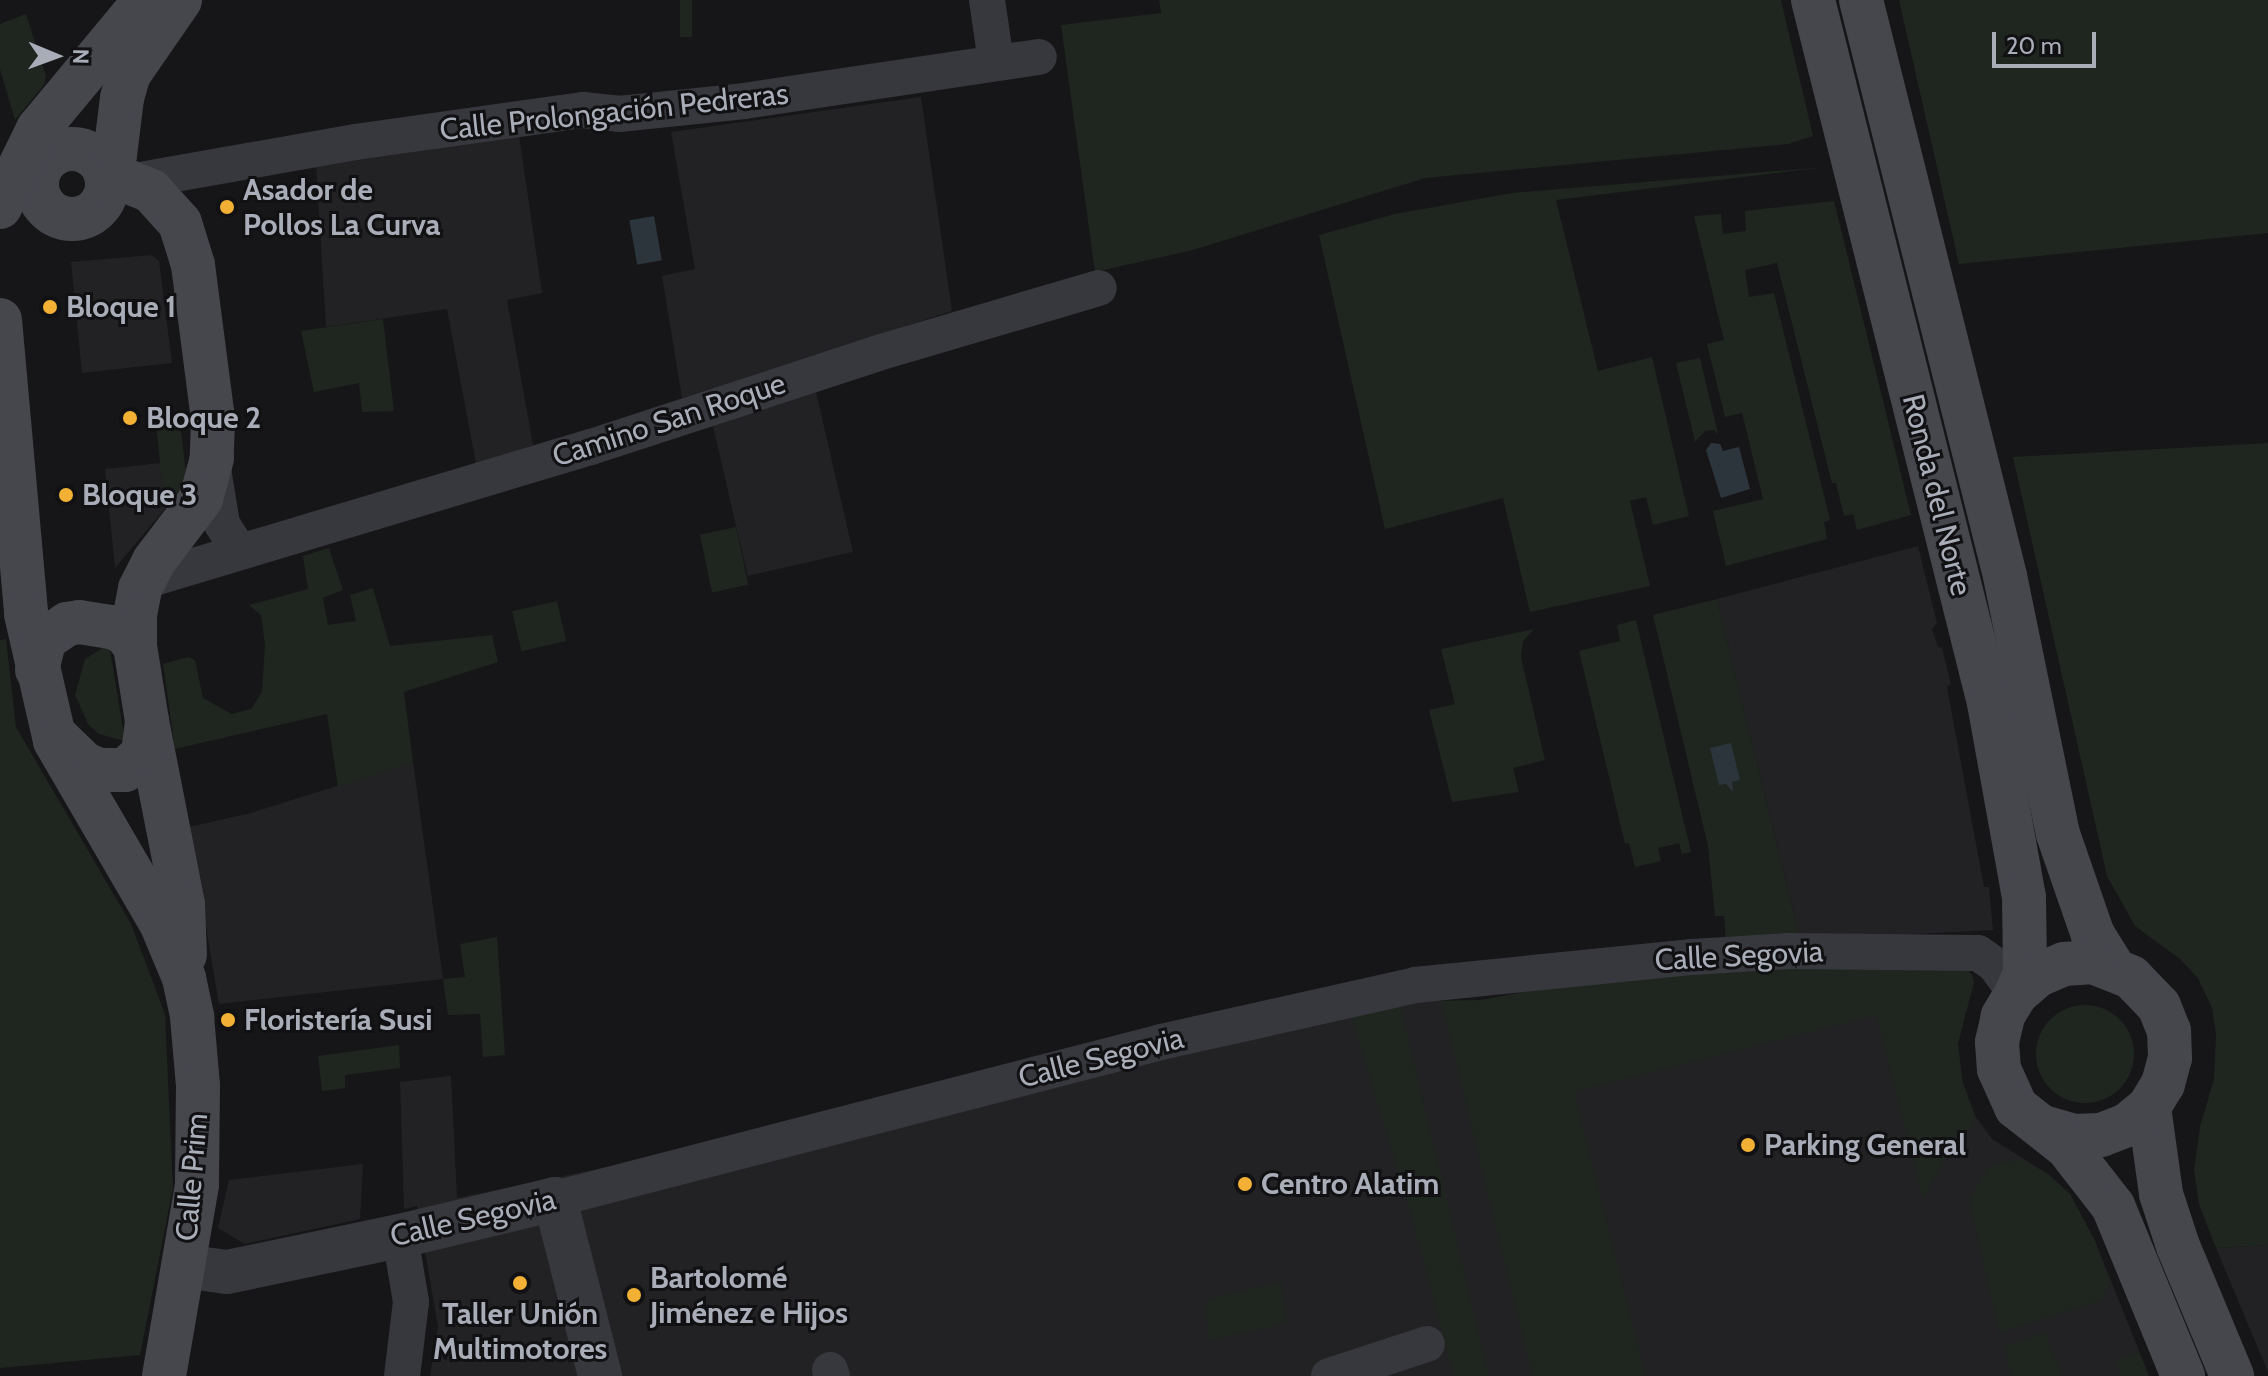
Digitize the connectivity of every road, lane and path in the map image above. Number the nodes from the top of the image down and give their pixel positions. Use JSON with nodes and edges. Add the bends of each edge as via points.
{"nodes":[{"id":1,"x":145,"y":0,"type":"edge"},
{"id":2,"x":180,"y":0,"type":"edge"},
{"id":3,"x":987,"y":0,"type":"edge"},
{"id":4,"x":1813,"y":0,"type":"edge"},
{"id":5,"x":1861,"y":0,"type":"edge"},
{"id":6,"x":1039,"y":57,"type":"dead end"},
{"id":7,"x":996,"y":62,"type":"junction"},
{"id":8,"x":21,"y":187,"type":"edge"},
{"id":9,"x":143,"y":187,"type":"junction"},
{"id":10,"x":1099,"y":288,"type":"dead end"},
{"id":11,"x":0,"y":320,"type":"edge"},
{"id":12,"x":212,"y":458,"type":"junction"},
{"id":13,"x":239,"y":551,"type":"junction"},
{"id":14,"x":144,"y":581,"type":"junction"},
{"id":15,"x":135,"y":646,"type":"junction"},
{"id":16,"x":37,"y":670,"type":"junction"},
{"id":17,"x":147,"y":721,"type":"junction"},
{"id":18,"x":54,"y":735,"type":"junction"},
{"id":19,"x":2104,"y":952,"type":"junction"},
{"id":20,"x":184,"y":978,"type":"junction"},
{"id":21,"x":2016,"y":994,"type":"junction"},
{"id":22,"x":2149,"y":1107,"type":"junction"},
{"id":23,"x":2059,"y":1141,"type":"junction"},
{"id":24,"x":555,"y":1199,"type":"junction"},
{"id":25,"x":400,"y":1236,"type":"junction"},
{"id":26,"x":183,"y":1266,"type":"junction"},
{"id":27,"x":1427,"y":1344,"type":"dead end"},
{"id":28,"x":164,"y":1376,"type":"edge"},
{"id":29,"x":402,"y":1376,"type":"edge"},
{"id":30,"x":600,"y":1376,"type":"edge"},
{"id":31,"x":1329,"y":1376,"type":"edge"},
{"id":32,"x":2183,"y":1376,"type":"edge"},
{"id":33,"x":2232,"y":1376,"type":"edge"}],
"edges":[{"from":1,"to":8,"type":"main road"},
{"from":2,"to":9,"type":"main road","via":[[129,74],[122,98],[115,155]]},
{"from":3,"to":7,"type":"street"},
{"from":4,"to":21,"type":"main road","name":"Ronda del Norte","via":[[1992,718],[2024,897],[2025,973]]},
{"from":5,"to":19,"type":"main road","name":"Ronda del Norte","via":[[2005,576],[2058,834]]},
{"from":6,"to":7,"type":"street","name":"Calle Prolongación Pedreras"},
{"from":7,"to":9,"type":"street","name":"Calle Prolongación Pedreras","via":[[715,104],[619,114],[583,110]]},
{"from":8,"to":9,"type":"main road","via":[[66,219],[87,216]]},
{"from":8,"to":9,"type":"main road","via":[[60,150],[71,148],[92,154]]},
{"from":9,"to":12,"type":"main road","name":"Calle Prim","via":[[193,265],[209,385]]},
{"from":10,"to":13,"type":"street","name":"Camino San Roque"},
{"from":11,"to":16,"type":"main road","name":"Calle Prim","via":[[26,614]]},
{"from":12,"to":13,"type":"street","via":[[222,524]]},
{"from":12,"to":14,"type":"main road","name":"Calle Prim","via":[[201,499]]},
{"from":13,"to":14,"type":"street","name":"Camino San Roque"},
{"from":14,"to":15,"type":"main road","name":"Calle Prim","via":[[135,615]]},
{"from":15,"to":16,"type":"main road","via":[[124,632],[111,627],[67,624],[45,639]]},
{"from":15,"to":17,"type":"main road","name":"Calle Prim"},
{"from":16,"to":18,"type":"main road","name":"Calle Prim"},
{"from":17,"to":18,"type":"main road","name":"Calle Prim","via":[[143,754],[125,770],[85,764]]},
{"from":17,"to":20,"type":"main road","name":"Calle Prim","via":[[183,904]]},
{"from":18,"to":20,"type":"main road","name":"Calle Prim","via":[[161,923]]},
{"from":19,"to":21,"type":"main road","via":[[2093,962],[2064,964],[2038,975]]},
{"from":19,"to":22,"type":"main road","via":[[2142,985],[2159,1006],[2169,1031],[2170,1058]]},
{"from":20,"to":26,"type":"main road","name":"Calle Prim","via":[[192,1017],[200,1138]]},
{"from":21,"to":23,"type":"main road","via":[[2000,1029],[1999,1069],[2016,1107]]},
{"from":21,"to":24,"type":"street","name":"Calle Segovia","via":[[1995,965],[1978,953],[1789,951],[1415,985],[1161,1042]]},
{"from":22,"to":23,"type":"main road","via":[[2127,1125],[2101,1135]]},
{"from":22,"to":33,"type":"main road","via":[[2161,1194]]},
{"from":23,"to":32,"type":"main road","via":[[2120,1219]]},
{"from":24,"to":25,"type":"street","name":"Calle Segovia"},
{"from":24,"to":30,"type":"street"},
{"from":25,"to":26,"type":"street","name":"Calle Segovia","via":[[227,1272]]},
{"from":25,"to":29,"type":"street","via":[[411,1302]]},
{"from":26,"to":28,"type":"main road","name":"Calle Prim"},
{"from":27,"to":31,"type":"street"}]}
